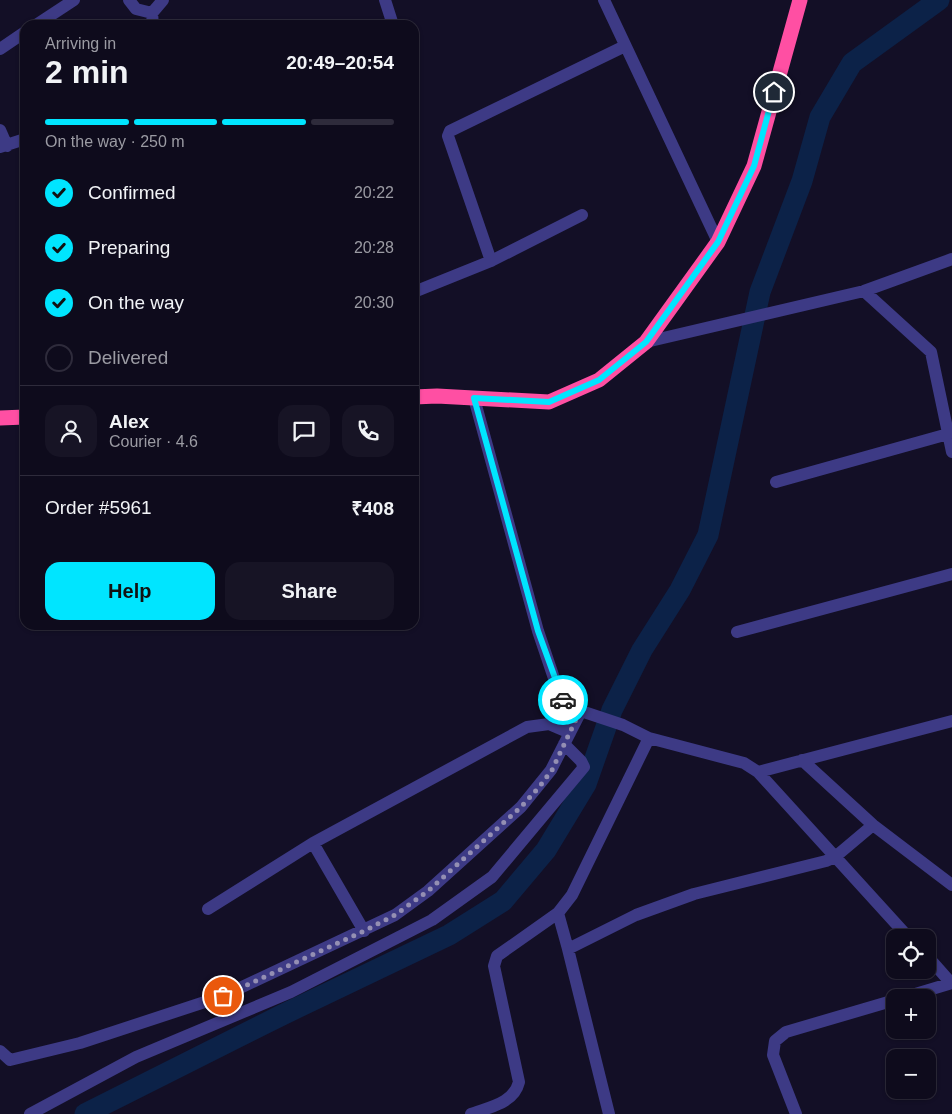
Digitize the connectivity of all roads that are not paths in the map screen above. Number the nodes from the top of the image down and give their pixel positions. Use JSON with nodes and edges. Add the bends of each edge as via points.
{"nodes":[{"id":1,"x":74,"y":0,"type":"edge"},
{"id":2,"x":129,"y":0,"type":"edge"},
{"id":3,"x":163,"y":0,"type":"edge"},
{"id":4,"x":385,"y":0,"type":"edge"},
{"id":5,"x":604,"y":0,"type":"edge"},
{"id":6,"x":800,"y":0,"type":"edge"},
{"id":7,"x":152,"y":19,"type":"edge"},
{"id":8,"x":44,"y":20,"type":"edge"},
{"id":9,"x":391,"y":20,"type":"edge"},
{"id":10,"x":20,"y":35,"type":"edge"},
{"id":11,"x":625,"y":46,"type":"junction"},
{"id":12,"x":0,"y":49,"type":"edge"},
{"id":13,"x":0,"y":130,"type":"edge"},
{"id":14,"x":20,"y":141,"type":"edge"},
{"id":15,"x":4,"y":147,"type":"edge"},
{"id":16,"x":582,"y":215,"type":"dead end"},
{"id":17,"x":718,"y":242,"type":"junction"},
{"id":18,"x":952,"y":259,"type":"edge"},
{"id":19,"x":492,"y":261,"type":"junction"},
{"id":20,"x":419,"y":290,"type":"edge"},
{"id":21,"x":864,"y":291,"type":"junction"},
{"id":22,"x":646,"y":342,"type":"junction"},
{"id":23,"x":419,"y":397,"type":"edge"},
{"id":24,"x":474,"y":398,"type":"junction"},
{"id":25,"x":20,"y":417,"type":"edge"},
{"id":26,"x":0,"y":418,"type":"edge"},
{"id":27,"x":948,"y":434,"type":"junction"},
{"id":28,"x":952,"y":452,"type":"edge"},
{"id":29,"x":776,"y":482,"type":"dead end"},
{"id":30,"x":952,"y":574,"type":"edge"},
{"id":31,"x":737,"y":632,"type":"dead end"},
{"id":32,"x":585,"y":712,"type":"junction"},
{"id":33,"x":952,"y":721,"type":"edge"},
{"id":34,"x":567,"y":738,"type":"junction"},
{"id":35,"x":649,"y":738,"type":"junction"},
{"id":36,"x":802,"y":760,"type":"junction"},
{"id":37,"x":758,"y":772,"type":"junction"},
{"id":38,"x":873,"y":825,"type":"junction"},
{"id":39,"x":313,"y":843,"type":"junction"},
{"id":40,"x":835,"y":857,"type":"junction"},
{"id":41,"x":952,"y":886,"type":"edge"},
{"id":42,"x":208,"y":909,"type":"dead end"},
{"id":43,"x":558,"y":913,"type":"junction"},
{"id":44,"x":901,"y":929,"type":"edge"},
{"id":45,"x":364,"y":931,"type":"junction"},
{"id":46,"x":568,"y":949,"type":"junction"},
{"id":47,"x":936,"y":966,"type":"edge"},
{"id":48,"x":952,"y":983,"type":"edge"},
{"id":49,"x":932,"y":989,"type":"edge"},
{"id":50,"x":886,"y":1003,"type":"edge"},
{"id":51,"x":0,"y":1051,"type":"edge"},
{"id":52,"x":30,"y":1114,"type":"edge"},
{"id":53,"x":471,"y":1114,"type":"edge"},
{"id":54,"x":609,"y":1114,"type":"edge"},
{"id":55,"x":796,"y":1114,"type":"edge"}],
"edges":[{"from":1,"to":8,"type":"street"},
{"from":2,"to":7,"type":"street"},
{"from":3,"to":7,"type":"street"},
{"from":4,"to":9,"type":"street"},
{"from":5,"to":11,"type":"street"},
{"from":6,"to":17,"type":"highway","via":[[754,166]]},
{"from":10,"to":12,"type":"street"},
{"from":11,"to":17,"type":"street"},
{"from":11,"to":19,"type":"street","via":[[450,131],[448,136]]},
{"from":13,"to":15,"type":"street"},
{"from":14,"to":15,"type":"street"},
{"from":16,"to":19,"type":"street"},
{"from":17,"to":22,"type":"highway"},
{"from":18,"to":21,"type":"street"},
{"from":19,"to":20,"type":"street"},
{"from":21,"to":22,"type":"street"},
{"from":21,"to":27,"type":"street","via":[[931,352]]},
{"from":22,"to":24,"type":"highway","via":[[599,380],[549,402]]},
{"from":23,"to":24,"type":"highway"},
{"from":24,"to":32,"type":"street","via":[[541,640],[559,693],[564,702]]},
{"from":25,"to":26,"type":"highway"},
{"from":27,"to":28,"type":"street"},
{"from":27,"to":29,"type":"street"},
{"from":30,"to":31,"type":"street"},
{"from":32,"to":34,"type":"street"},
{"from":32,"to":35,"type":"street"},
{"from":33,"to":36,"type":"street"},
{"from":34,"to":39,"type":"street","via":[[550,724],[527,727]]},
{"from":34,"to":45,"type":"street","via":[[552,770],[521,807],[428,891],[395,915]]},
{"from":34,"to":52,"type":"street","via":[[584,767],[492,877],[432,920],[291,992],[136,1057]]},
{"from":35,"to":37,"type":"street","via":[[744,763]]},
{"from":35,"to":43,"type":"street","via":[[572,895]]},
{"from":36,"to":37,"type":"street"},
{"from":36,"to":38,"type":"street"},
{"from":37,"to":40,"type":"street"},
{"from":38,"to":40,"type":"street"},
{"from":38,"to":41,"type":"street"},
{"from":39,"to":42,"type":"street"},
{"from":39,"to":45,"type":"street"},
{"from":40,"to":44,"type":"street"},
{"from":40,"to":46,"type":"street","via":[[694,894],[636,915]]},
{"from":43,"to":46,"type":"street"},
{"from":43,"to":53,"type":"street","via":[[497,956],[494,966],[519,1082],[510,1099]]},
{"from":45,"to":51,"type":"street","via":[[223,996],[80,1043],[10,1060]]},
{"from":46,"to":54,"type":"street"},
{"from":47,"to":48,"type":"street"},
{"from":48,"to":49,"type":"street"},
{"from":50,"to":55,"type":"street","via":[[786,1032],[776,1041],[773,1055]]}]}
